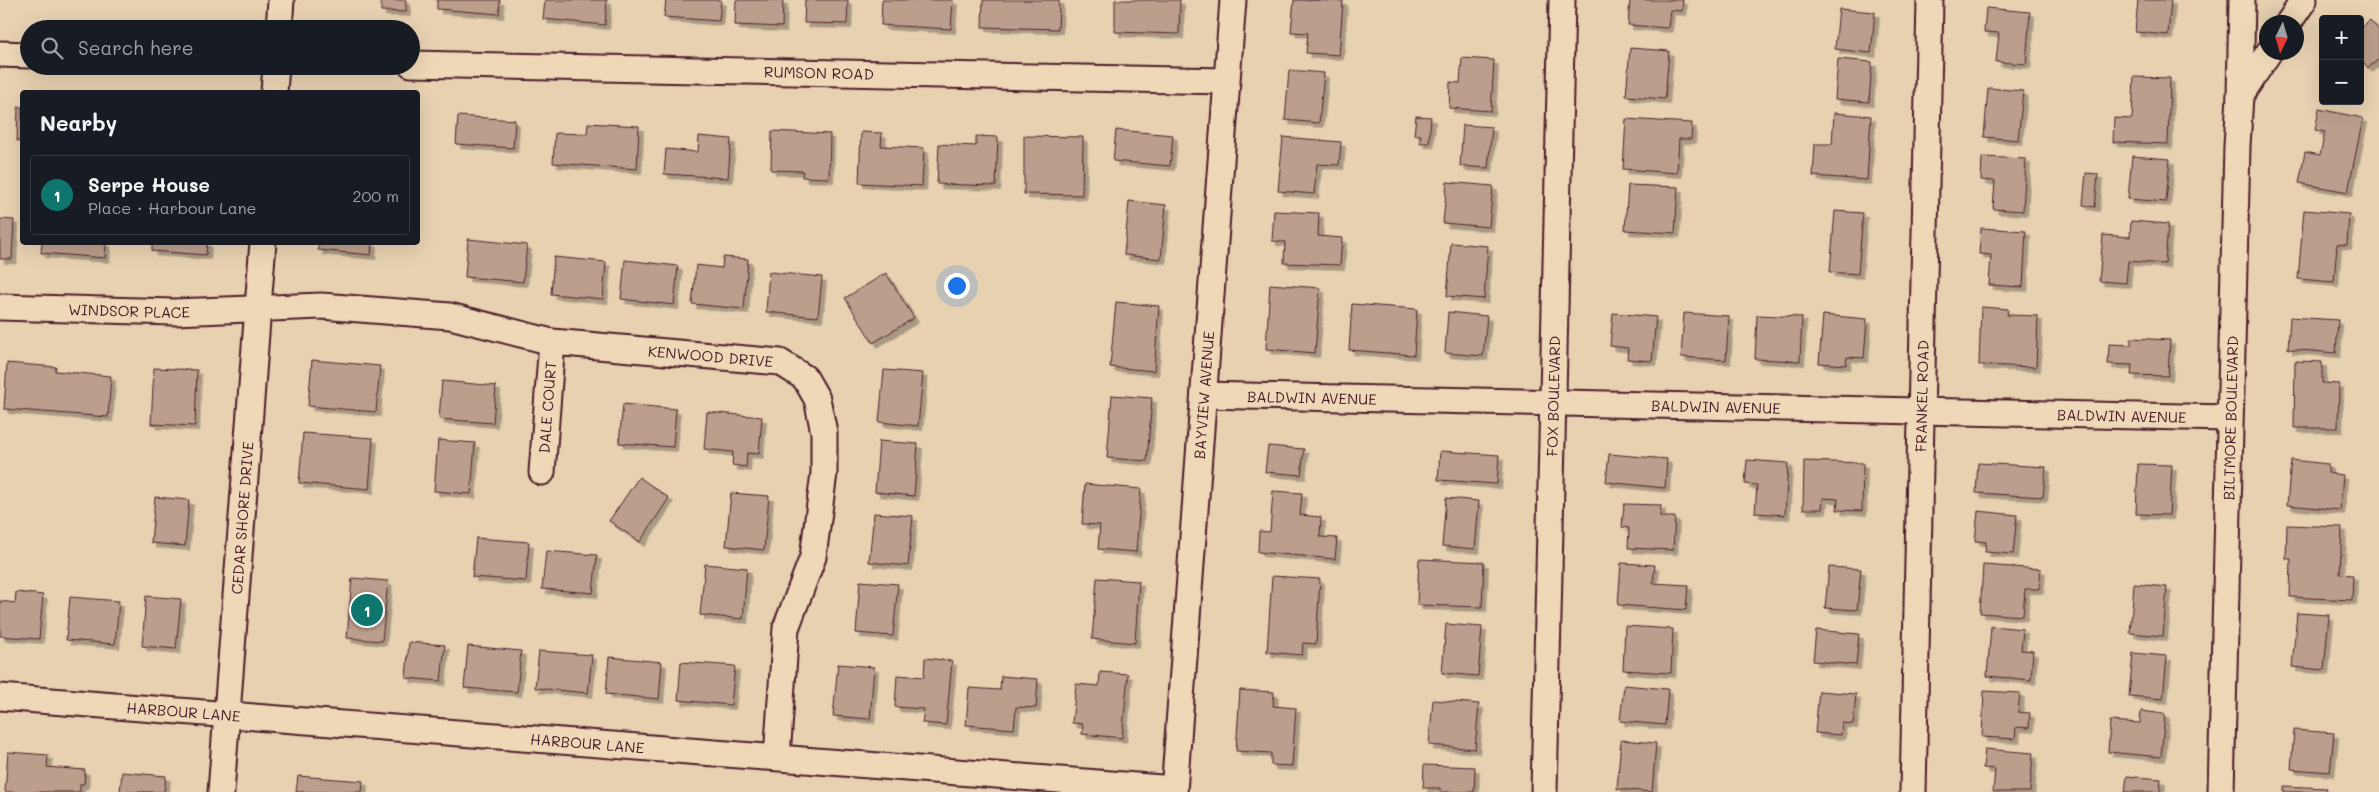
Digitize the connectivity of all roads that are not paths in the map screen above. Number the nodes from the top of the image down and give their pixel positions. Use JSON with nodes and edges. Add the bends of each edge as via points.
{"nodes":[{"id":1,"x":281,"y":0,"type":"edge"},
{"id":2,"x":1233,"y":0,"type":"edge"},
{"id":3,"x":1562,"y":0,"type":"edge"},
{"id":4,"x":1930,"y":0,"type":"edge"},
{"id":5,"x":2242,"y":0,"type":"edge"},
{"id":6,"x":2304,"y":0,"type":"edge"},
{"id":7,"x":2294,"y":15,"type":"edge"},
{"id":8,"x":280,"y":20,"type":"edge"},
{"id":9,"x":0,"y":54,"type":"edge"},
{"id":10,"x":20,"y":55,"type":"edge"},
{"id":11,"x":2264,"y":60,"type":"edge"},
{"id":12,"x":420,"y":64,"type":"edge"},
{"id":13,"x":275,"y":75,"type":"edge"},
{"id":14,"x":1226,"y":81,"type":"junction"},
{"id":15,"x":274,"y":90,"type":"edge"},
{"id":16,"x":2240,"y":96,"type":"junction"},
{"id":17,"x":263,"y":245,"type":"edge"},
{"id":18,"x":0,"y":307,"type":"edge"},
{"id":19,"x":258,"y":309,"type":"junction"},
{"id":20,"x":552,"y":342,"type":"junction"},
{"id":21,"x":1204,"y":395,"type":"junction"},
{"id":22,"x":1553,"y":403,"type":"junction"},
{"id":23,"x":1921,"y":411,"type":"junction"},
{"id":24,"x":2230,"y":418,"type":"junction"},
{"id":25,"x":542,"y":472,"type":"dead end"},
{"id":26,"x":0,"y":697,"type":"edge"},
{"id":27,"x":227,"y":714,"type":"junction"},
{"id":28,"x":777,"y":757,"type":"junction"},
{"id":29,"x":1174,"y":791,"type":"edge"},
{"id":30,"x":221,"y":792,"type":"edge"},
{"id":31,"x":1544,"y":792,"type":"edge"},
{"id":32,"x":1913,"y":792,"type":"edge"},
{"id":33,"x":2221,"y":792,"type":"edge"}],
"edges":[{"from":1,"to":8,"type":"street"},
{"from":2,"to":14,"type":"street","name":"BAYVIEW AVENUE"},
{"from":3,"to":22,"type":"street","name":"FOX BOULEVARD"},
{"from":4,"to":23,"type":"street","name":"FRANKEL ROAD"},
{"from":5,"to":16,"type":"street"},
{"from":6,"to":7,"type":"street"},
{"from":9,"to":10,"type":"street"},
{"from":11,"to":16,"type":"street","name":"BILTMORE BOULEVARD"},
{"from":12,"to":14,"type":"street","name":"RUMSON ROAD"},
{"from":13,"to":15,"type":"street"},
{"from":14,"to":21,"type":"street","name":"BAYVIEW AVENUE"},
{"from":16,"to":24,"type":"street","name":"BILTMORE BOULEVARD"},
{"from":17,"to":19,"type":"street","name":"CEDAR SHORE DRIVE"},
{"from":18,"to":19,"type":"street","name":"WINDSOR PLACE","via":[[174,312]]},
{"from":19,"to":20,"type":"street","name":"KENWOOD DRIVE","via":[[321,306],[450,316]]},
{"from":19,"to":27,"type":"street","name":"CEDAR SHORE DRIVE"},
{"from":20,"to":25,"type":"street","name":"DALE COURT"},
{"from":20,"to":28,"type":"street","name":"KENWOOD DRIVE","via":[[780,362],[805,378],[817,399],[824,432],[824,473],[813,557],[786,628]]},
{"from":21,"to":22,"type":"street","name":"BALDWIN AVENUE"},
{"from":21,"to":29,"type":"street","name":"BAYVIEW AVENUE"},
{"from":22,"to":23,"type":"street","name":"BALDWIN AVENUE"},
{"from":22,"to":31,"type":"street","name":"FOX BOULEVARD"},
{"from":23,"to":24,"type":"street","name":"BALDWIN AVENUE"},
{"from":23,"to":32,"type":"street","name":"FRANKEL ROAD"},
{"from":24,"to":33,"type":"street","name":"BILTMORE BOULEVARD"},
{"from":26,"to":27,"type":"street","name":"HARBOUR LANE"},
{"from":27,"to":28,"type":"street","name":"HARBOUR LANE"},
{"from":27,"to":30,"type":"street","name":"CEDAR SHORE DRIVE"},
{"from":28,"to":29,"type":"street","name":"HARBOUR LANE"}]}
